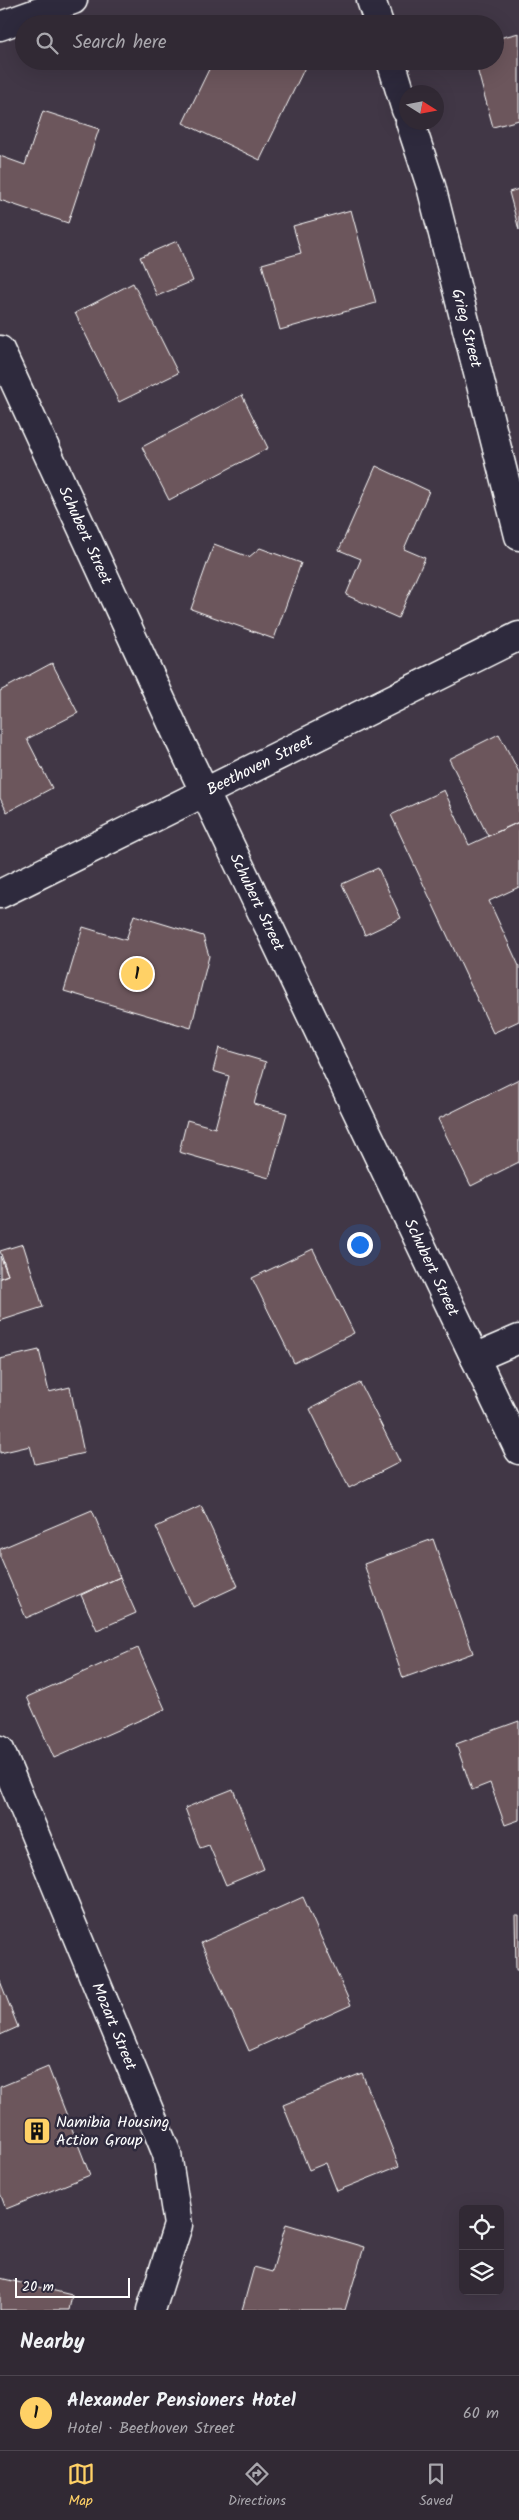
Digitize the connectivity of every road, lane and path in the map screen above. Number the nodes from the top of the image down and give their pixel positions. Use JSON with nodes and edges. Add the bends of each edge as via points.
{"nodes":[{"id":1,"x":73,"y":0,"type":"edge"},
{"id":2,"x":371,"y":0,"type":"edge"},
{"id":3,"x":31,"y":15,"type":"edge"},
{"id":4,"x":376,"y":15,"type":"edge"},
{"id":5,"x":15,"y":21,"type":"edge"},
{"id":6,"x":0,"y":26,"type":"edge"},
{"id":7,"x":394,"y":70,"type":"edge"},
{"id":8,"x":399,"y":87,"type":"edge"},
{"id":9,"x":412,"y":130,"type":"edge"},
{"id":10,"x":0,"y":350,"type":"edge"},
{"id":11,"x":519,"y":536,"type":"edge"},
{"id":12,"x":519,"y":636,"type":"edge"},
{"id":13,"x":205,"y":791,"type":"junction"},
{"id":14,"x":0,"y":894,"type":"edge"},
{"id":15,"x":519,"y":1339,"type":"edge"},
{"id":16,"x":475,"y":1358,"type":"junction"},
{"id":17,"x":519,"y":1450,"type":"edge"},
{"id":18,"x":0,"y":1750,"type":"edge"},
{"id":19,"x":151,"y":2310,"type":"edge"}],
"edges":[{"from":1,"to":3,"type":"street"},
{"from":2,"to":4,"type":"street"},
{"from":5,"to":6,"type":"street"},
{"from":7,"to":8,"type":"street"},
{"from":9,"to":11,"type":"street","name":"Grieg Street","via":[[433,196]]},
{"from":10,"to":13,"type":"street","name":"Schubert Street"},
{"from":12,"to":13,"type":"street","name":"Beethoven Street"},
{"from":13,"to":14,"type":"street","name":"Beethoven Street"},
{"from":13,"to":16,"type":"street","name":"Schubert Street"},
{"from":15,"to":16,"type":"street"},
{"from":16,"to":17,"type":"street","name":"Schubert Street"},
{"from":18,"to":19,"type":"street","name":"Mozart Street","via":[[168,2154],[178,2225]]}]}
